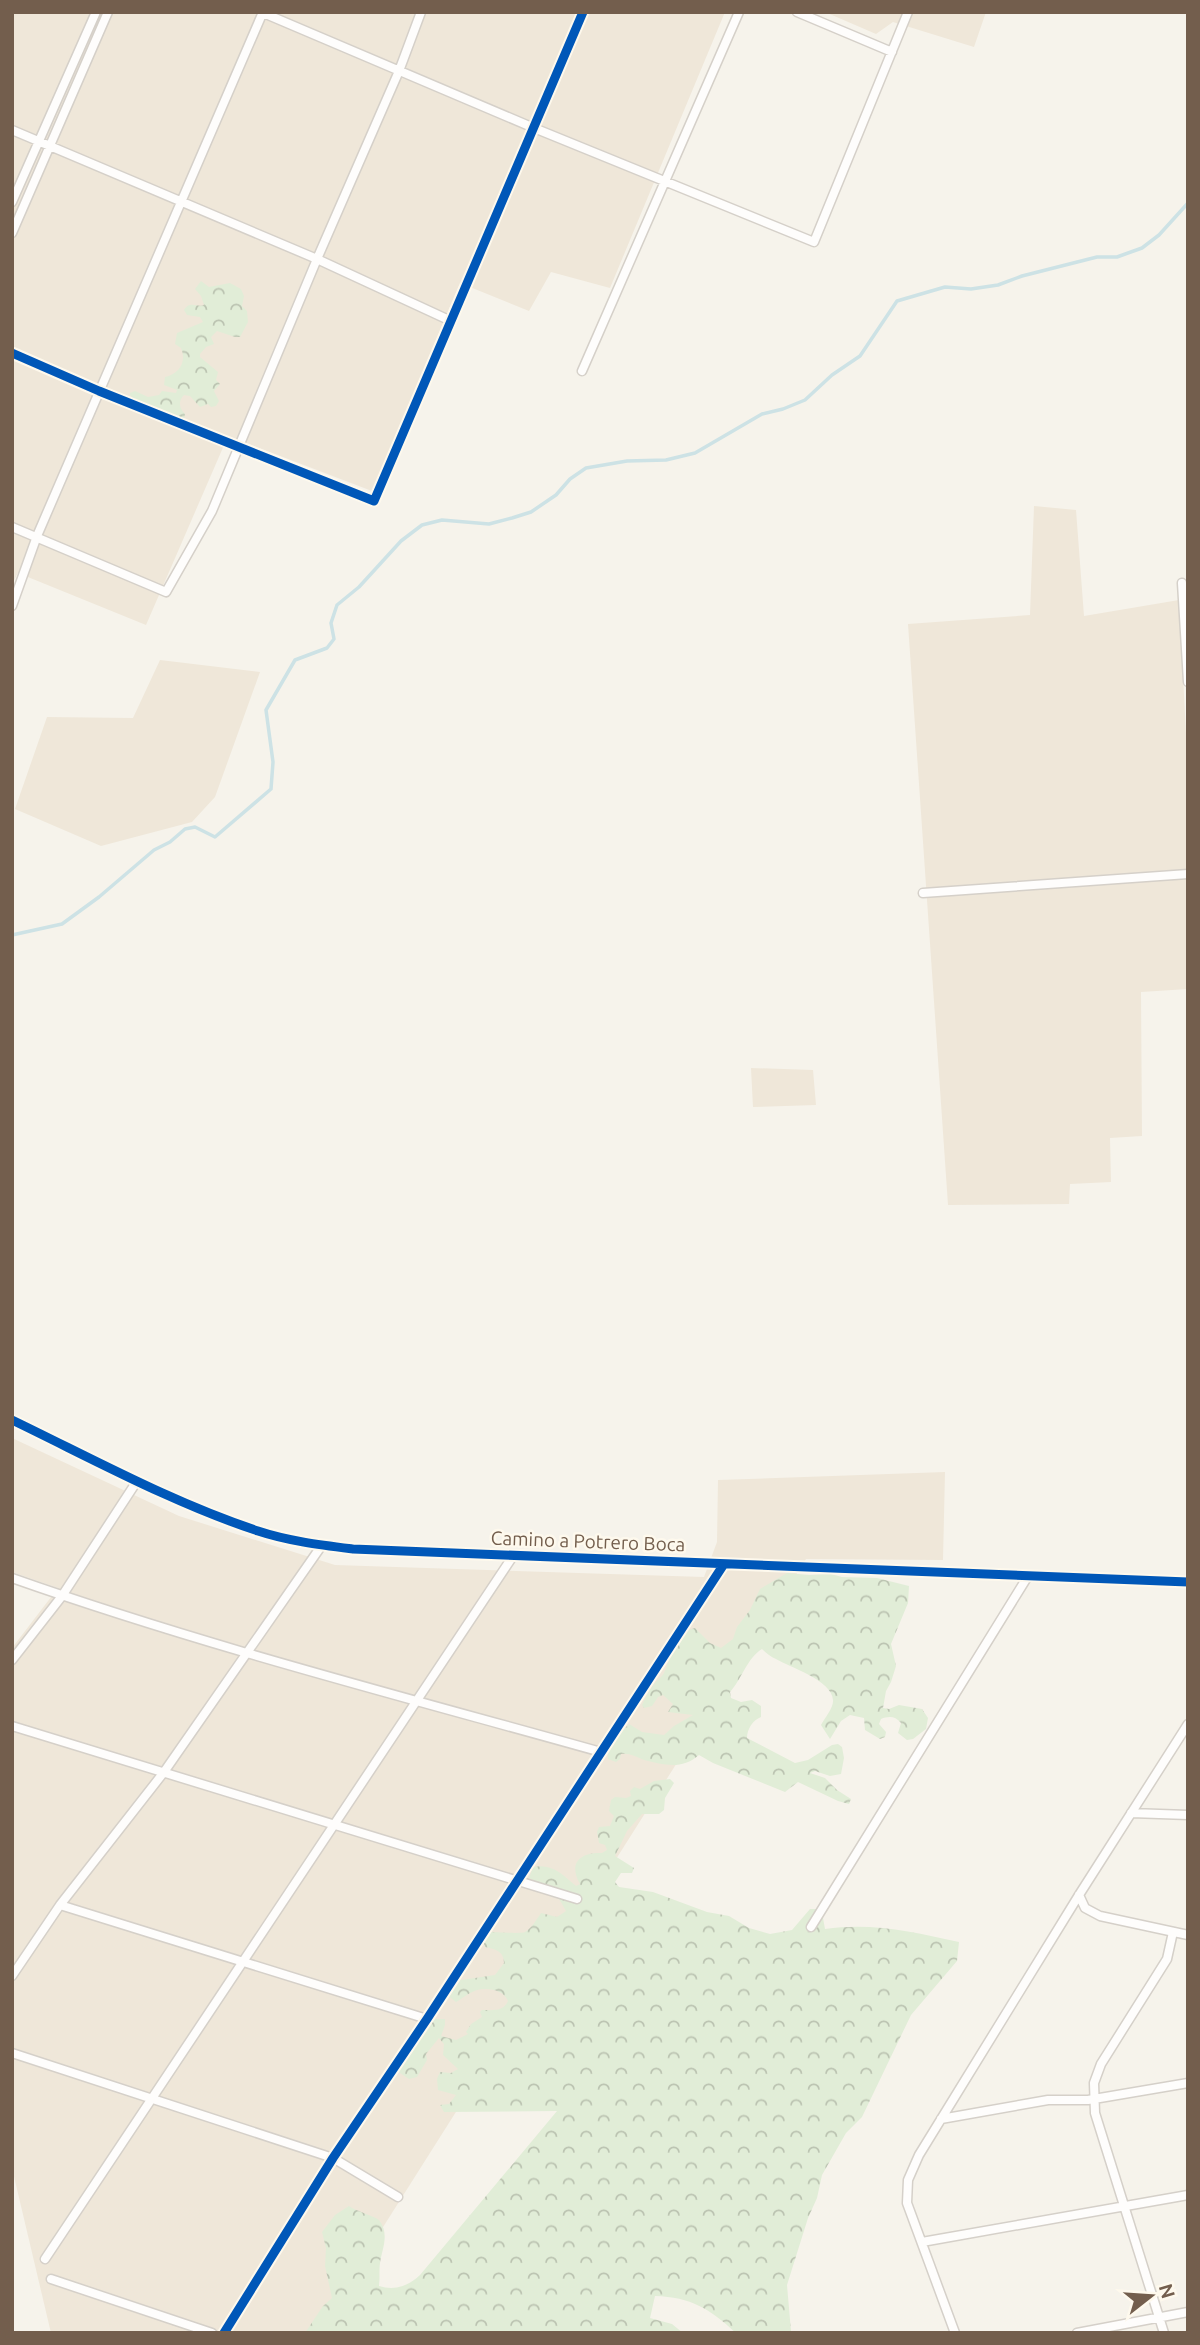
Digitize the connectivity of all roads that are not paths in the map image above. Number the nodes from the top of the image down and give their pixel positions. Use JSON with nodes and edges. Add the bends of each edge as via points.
{"nodes":[{"id":1,"x":96,"y":12,"type":"edge"},
{"id":2,"x":108,"y":12,"type":"edge"},
{"id":3,"x":422,"y":12,"type":"edge"},
{"id":4,"x":583,"y":12,"type":"edge"},
{"id":5,"x":739,"y":12,"type":"edge"},
{"id":6,"x":797,"y":12,"type":"edge"},
{"id":7,"x":908,"y":12,"type":"edge"},
{"id":8,"x":262,"y":13,"type":"edge"},
{"id":9,"x":891,"y":52,"type":"junction"},
{"id":10,"x":399,"y":71,"type":"junction"},
{"id":11,"x":534,"y":128,"type":"junction"},
{"id":12,"x":12,"y":130,"type":"edge"},
{"id":13,"x":38,"y":141,"type":"junction"},
{"id":14,"x":50,"y":145,"type":"junction"},
{"id":15,"x":666,"y":182,"type":"junction"},
{"id":16,"x":12,"y":202,"type":"edge"},
{"id":17,"x":182,"y":202,"type":"junction"},
{"id":18,"x":12,"y":233,"type":"edge"},
{"id":19,"x":317,"y":259,"type":"junction"},
{"id":20,"x":451,"y":321,"type":"junction"},
{"id":21,"x":12,"y":353,"type":"edge"},
{"id":22,"x":582,"y":371,"type":"dead end"},
{"id":23,"x":99,"y":391,"type":"junction"},
{"id":24,"x":238,"y":447,"type":"junction"},
{"id":25,"x":12,"y":527,"type":"edge"},
{"id":26,"x":37,"y":536,"type":"junction"},
{"id":27,"x":1182,"y":583,"type":"dead end"},
{"id":28,"x":12,"y":606,"type":"edge"},
{"id":29,"x":1188,"y":682,"type":"edge"},
{"id":30,"x":1188,"y":874,"type":"edge"},
{"id":31,"x":923,"y":893,"type":"dead end"},
{"id":32,"x":12,"y":1420,"type":"edge"},
{"id":33,"x":137,"y":1481,"type":"junction"},
{"id":34,"x":322,"y":1545,"type":"junction"},
{"id":35,"x":513,"y":1556,"type":"junction"},
{"id":36,"x":724,"y":1564,"type":"junction"},
{"id":37,"x":1028,"y":1576,"type":"junction"},
{"id":38,"x":12,"y":1578,"type":"edge"},
{"id":39,"x":1188,"y":1582,"type":"edge"},
{"id":40,"x":62,"y":1596,"type":"junction"},
{"id":41,"x":246,"y":1652,"type":"junction"},
{"id":42,"x":12,"y":1660,"type":"edge"},
{"id":43,"x":416,"y":1700,"type":"junction"},
{"id":44,"x":1188,"y":1724,"type":"edge"},
{"id":45,"x":12,"y":1726,"type":"edge"},
{"id":46,"x":601,"y":1752,"type":"junction"},
{"id":47,"x":164,"y":1772,"type":"junction"},
{"id":48,"x":1131,"y":1813,"type":"junction"},
{"id":49,"x":1188,"y":1815,"type":"edge"},
{"id":50,"x":334,"y":1823,"type":"junction"},
{"id":51,"x":516,"y":1882,"type":"junction"},
{"id":52,"x":1079,"y":1895,"type":"junction"},
{"id":53,"x":577,"y":1899,"type":"dead end"},
{"id":54,"x":60,"y":1905,"type":"junction"},
{"id":55,"x":811,"y":1927,"type":"dead end"},
{"id":56,"x":1173,"y":1932,"type":"junction"},
{"id":57,"x":1188,"y":1935,"type":"edge"},
{"id":58,"x":241,"y":1961,"type":"junction"},
{"id":59,"x":12,"y":1976,"type":"edge"},
{"id":60,"x":427,"y":2019,"type":"junction"},
{"id":61,"x":12,"y":2053,"type":"edge"},
{"id":62,"x":1188,"y":2083,"type":"edge"},
{"id":63,"x":1095,"y":2099,"type":"junction"},
{"id":64,"x":151,"y":2100,"type":"junction"},
{"id":65,"x":941,"y":2119,"type":"junction"},
{"id":66,"x":333,"y":2158,"type":"junction"},
{"id":67,"x":1188,"y":2195,"type":"edge"},
{"id":68,"x":398,"y":2197,"type":"dead end"},
{"id":69,"x":1124,"y":2206,"type":"junction"},
{"id":70,"x":922,"y":2242,"type":"junction"},
{"id":71,"x":45,"y":2259,"type":"dead end"},
{"id":72,"x":51,"y":2278,"type":"dead end"},
{"id":73,"x":1188,"y":2312,"type":"edge"},
{"id":74,"x":1159,"y":2317,"type":"junction"},
{"id":75,"x":212,"y":2333,"type":"edge"},
{"id":76,"x":224,"y":2333,"type":"edge"},
{"id":77,"x":955,"y":2333,"type":"edge"},
{"id":78,"x":1077,"y":2333,"type":"edge"},
{"id":79,"x":1164,"y":2333,"type":"edge"}],
"edges":[{"from":1,"to":13,"type":"street"},
{"from":2,"to":14,"type":"street"},
{"from":3,"to":10,"type":"street"},
{"from":4,"to":11,"type":"street"},
{"from":5,"to":15,"type":"street"},
{"from":6,"to":9,"type":"street"},
{"from":7,"to":9,"type":"street"},
{"from":8,"to":10,"type":"street"},
{"from":8,"to":17,"type":"street"},
{"from":9,"to":15,"type":"street","via":[[814,242]]},
{"from":10,"to":11,"type":"street"},
{"from":10,"to":19,"type":"street"},
{"from":11,"to":15,"type":"street"},
{"from":11,"to":20,"type":"street"},
{"from":12,"to":13,"type":"street"},
{"from":13,"to":14,"type":"street"},
{"from":13,"to":16,"type":"street"},
{"from":14,"to":17,"type":"street"},
{"from":14,"to":18,"type":"street"},
{"from":15,"to":22,"type":"street"},
{"from":17,"to":19,"type":"street"},
{"from":17,"to":23,"type":"street"},
{"from":19,"to":20,"type":"street"},
{"from":19,"to":24,"type":"street"},
{"from":20,"to":24,"type":"street","via":[[374,501]]},
{"from":21,"to":23,"type":"street"},
{"from":23,"to":24,"type":"street"},
{"from":23,"to":26,"type":"street"},
{"from":24,"to":26,"type":"street","via":[[212,511],[166,592]]},
{"from":25,"to":26,"type":"street"},
{"from":26,"to":28,"type":"street"},
{"from":27,"to":29,"type":"street"},
{"from":30,"to":31,"type":"street"},
{"from":32,"to":33,"type":"street","name":"Camino a Potrero Boca"},
{"from":33,"to":34,"type":"street","name":"Camino a Potrero Boca","via":[[259,1531]]},
{"from":33,"to":40,"type":"street"},
{"from":34,"to":35,"type":"street","name":"Camino a Potrero Boca"},
{"from":34,"to":41,"type":"street"},
{"from":35,"to":36,"type":"street","name":"Camino a Potrero Boca"},
{"from":35,"to":43,"type":"street"},
{"from":36,"to":37,"type":"street","name":"Camino a Potrero Boca"},
{"from":36,"to":46,"type":"street"},
{"from":37,"to":39,"type":"street","name":"Camino a Potrero Boca"},
{"from":37,"to":55,"type":"street"},
{"from":38,"to":40,"type":"street"},
{"from":40,"to":41,"type":"street"},
{"from":40,"to":42,"type":"street"},
{"from":41,"to":43,"type":"street"},
{"from":41,"to":47,"type":"street"},
{"from":43,"to":46,"type":"street"},
{"from":43,"to":50,"type":"street"},
{"from":44,"to":48,"type":"street"},
{"from":45,"to":47,"type":"street"},
{"from":46,"to":51,"type":"street"},
{"from":47,"to":50,"type":"street"},
{"from":47,"to":54,"type":"street"},
{"from":48,"to":49,"type":"street"},
{"from":48,"to":52,"type":"street"},
{"from":50,"to":51,"type":"street"},
{"from":50,"to":58,"type":"street"},
{"from":51,"to":53,"type":"street"},
{"from":51,"to":60,"type":"street"},
{"from":52,"to":56,"type":"street","via":[[1085,1908],[1100,1916]]},
{"from":52,"to":65,"type":"street"},
{"from":54,"to":58,"type":"street"},
{"from":54,"to":59,"type":"street"},
{"from":56,"to":57,"type":"street"},
{"from":56,"to":63,"type":"street","via":[[1167,1959],[1101,2064],[1094,2083]]},
{"from":58,"to":60,"type":"street"},
{"from":58,"to":64,"type":"street"},
{"from":60,"to":66,"type":"street"},
{"from":61,"to":64,"type":"street"},
{"from":62,"to":63,"type":"street"},
{"from":63,"to":65,"type":"street","via":[[1048,2100]]},
{"from":63,"to":69,"type":"street","via":[[1095,2113]]},
{"from":64,"to":66,"type":"street"},
{"from":64,"to":71,"type":"street"},
{"from":65,"to":70,"type":"street","via":[[908,2180],[907,2203]]},
{"from":66,"to":68,"type":"street"},
{"from":66,"to":76,"type":"street"},
{"from":67,"to":69,"type":"street"},
{"from":69,"to":70,"type":"street"},
{"from":69,"to":74,"type":"street"},
{"from":70,"to":77,"type":"street"},
{"from":72,"to":75,"type":"street"},
{"from":73,"to":74,"type":"street"},
{"from":74,"to":78,"type":"street"},
{"from":74,"to":79,"type":"street"}]}
